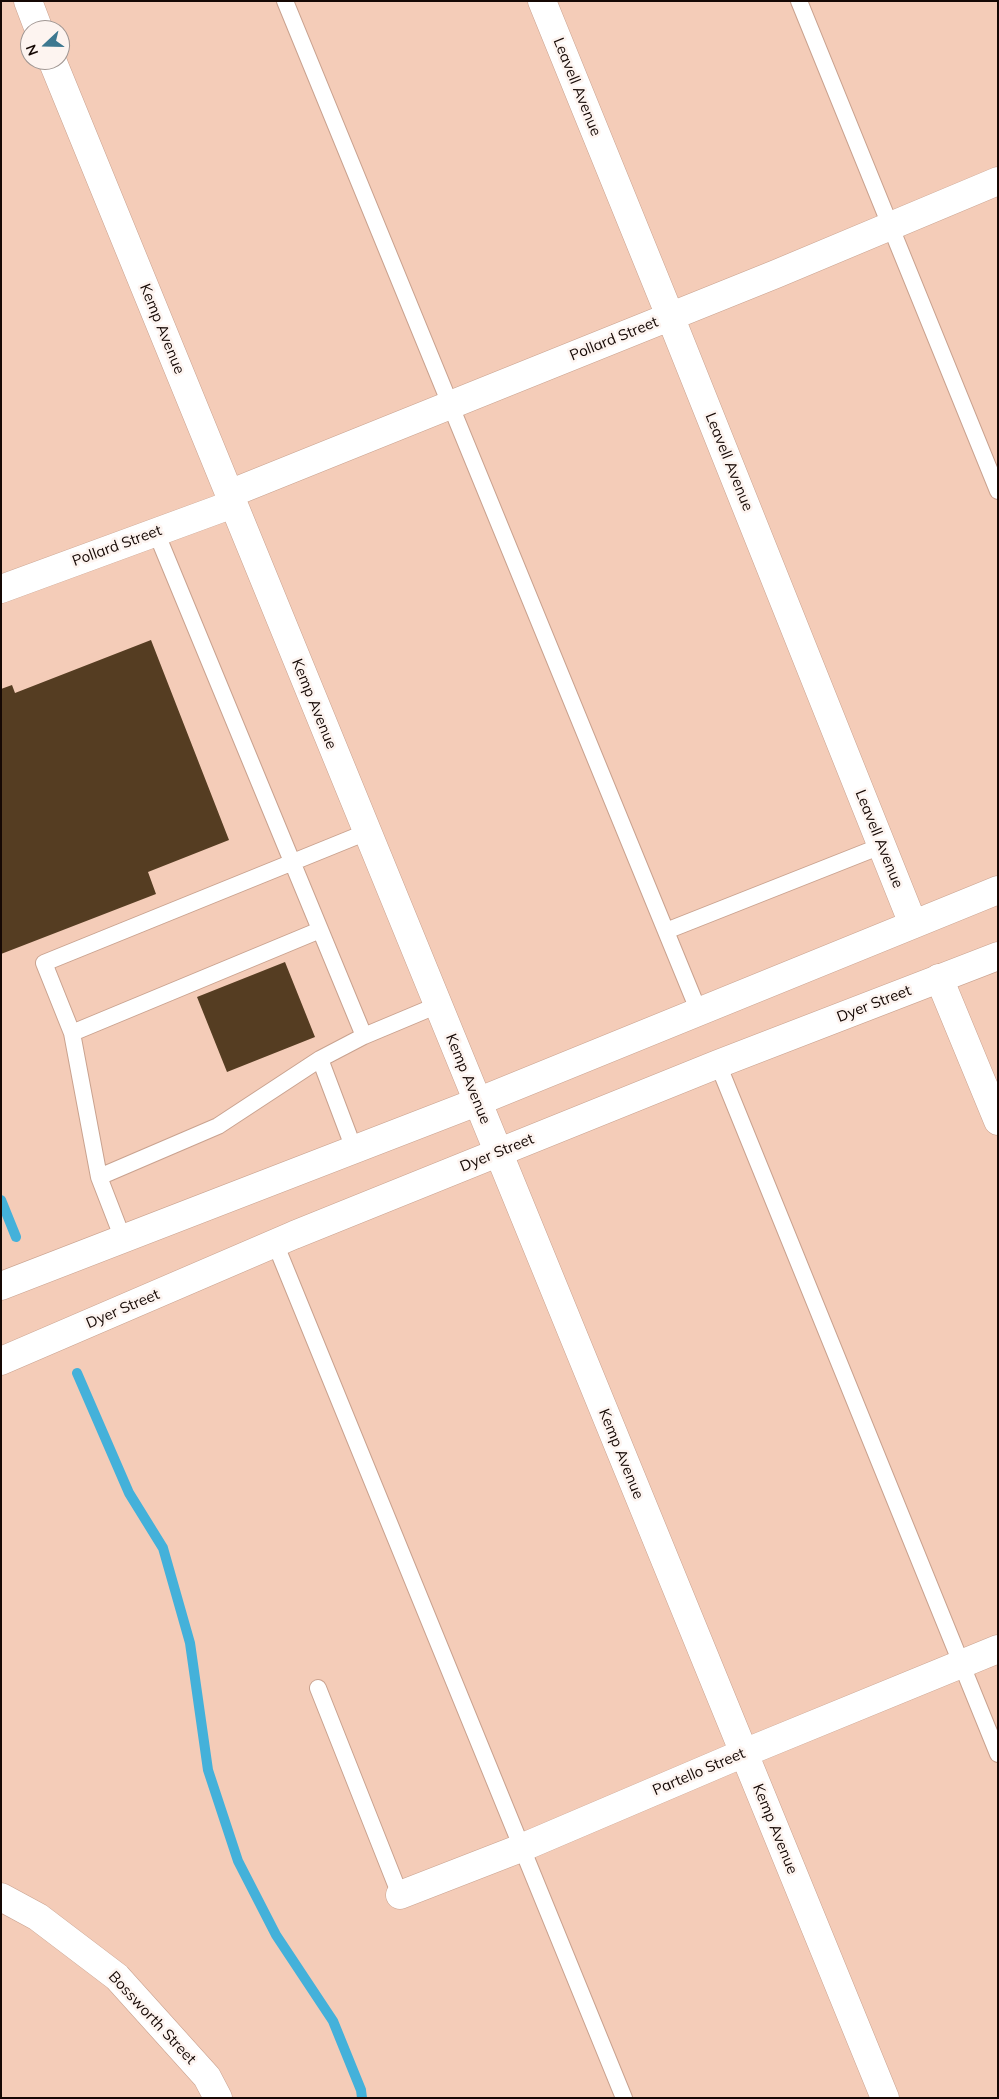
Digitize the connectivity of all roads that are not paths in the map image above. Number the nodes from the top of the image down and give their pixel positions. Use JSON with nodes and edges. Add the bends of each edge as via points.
{"nodes":[{"id":1,"x":28,"y":1,"type":"edge"},
{"id":2,"x":285,"y":1,"type":"edge"},
{"id":3,"x":542,"y":1,"type":"edge"},
{"id":4,"x":799,"y":1,"type":"edge"},
{"id":5,"x":35,"y":20,"type":"edge"},
{"id":6,"x":56,"y":70,"type":"edge"},
{"id":7,"x":998,"y":181,"type":"edge"},
{"id":8,"x":891,"y":226,"type":"junction"},
{"id":9,"x":670,"y":316,"type":"junction"},
{"id":10,"x":449,"y":406,"type":"junction"},
{"id":11,"x":998,"y":491,"type":"edge"},
{"id":12,"x":231,"y":499,"type":"junction"},
{"id":13,"x":156,"y":532,"type":"junction"},
{"id":14,"x":1,"y":589,"type":"edge"},
{"id":15,"x":367,"y":832,"type":"junction"},
{"id":16,"x":881,"y":846,"type":"junction"},
{"id":17,"x":293,"y":863,"type":"junction"},
{"id":18,"x":998,"y":890,"type":"edge"},
{"id":19,"x":913,"y":924,"type":"junction"},
{"id":20,"x":320,"y":930,"type":"junction"},
{"id":21,"x":666,"y":931,"type":"junction"},
{"id":22,"x":998,"y":956,"type":"edge"},
{"id":23,"x":940,"y":978,"type":"junction"},
{"id":24,"x":438,"y":1006,"type":"junction"},
{"id":25,"x":699,"y":1012,"type":"junction"},
{"id":26,"x":72,"y":1033,"type":"junction"},
{"id":27,"x":364,"y":1036,"type":"junction"},
{"id":28,"x":320,"y":1059,"type":"junction"},
{"id":29,"x":718,"y":1064,"type":"junction"},
{"id":30,"x":477,"y":1102,"type":"junction"},
{"id":31,"x":998,"y":1121,"type":"edge"},
{"id":32,"x":354,"y":1149,"type":"junction"},
{"id":33,"x":498,"y":1153,"type":"junction"},
{"id":34,"x":99,"y":1177,"type":"junction"},
{"id":35,"x":123,"y":1239,"type":"junction"},
{"id":36,"x":275,"y":1243,"type":"junction"},
{"id":37,"x":1,"y":1286,"type":"edge"},
{"id":38,"x":1,"y":1362,"type":"edge"},
{"id":39,"x":998,"y":1649,"type":"edge"},
{"id":40,"x":961,"y":1664,"type":"junction"},
{"id":41,"x":318,"y":1688,"type":"dead end"},
{"id":42,"x":744,"y":1753,"type":"junction"},
{"id":43,"x":998,"y":1754,"type":"edge"},
{"id":44,"x":521,"y":1848,"type":"junction"},
{"id":45,"x":400,"y":1895,"type":"joint"},
{"id":46,"x":1,"y":1897,"type":"edge"},
{"id":47,"x":218,"y":2098,"type":"edge"},
{"id":48,"x":624,"y":2098,"type":"edge"},
{"id":49,"x":885,"y":2098,"type":"edge"}],
"edges":[{"from":1,"to":5,"type":"street"},
{"from":2,"to":10,"type":"lane"},
{"from":3,"to":9,"type":"street","name":"Leavell Avenue"},
{"from":4,"to":8,"type":"lane"},
{"from":6,"to":12,"type":"street","name":"Kemp Avenue"},
{"from":7,"to":8,"type":"street","name":"Pollard Street"},
{"from":8,"to":9,"type":"street","name":"Pollard Street"},
{"from":8,"to":11,"type":"lane"},
{"from":9,"to":10,"type":"street","name":"Pollard Street"},
{"from":9,"to":16,"type":"street","name":"Leavell Avenue"},
{"from":10,"to":12,"type":"street","name":"Pollard Street"},
{"from":10,"to":21,"type":"lane"},
{"from":12,"to":13,"type":"street","name":"Pollard Street"},
{"from":12,"to":15,"type":"street","name":"Kemp Avenue"},
{"from":13,"to":14,"type":"street","name":"Pollard Street"},
{"from":13,"to":17,"type":"lane"},
{"from":15,"to":17,"type":"lane"},
{"from":15,"to":24,"type":"street","name":"Kemp Avenue"},
{"from":16,"to":19,"type":"street","name":"Leavell Avenue"},
{"from":16,"to":21,"type":"lane"},
{"from":17,"to":20,"type":"lane"},
{"from":17,"to":26,"type":"lane","via":[[44,963]]},
{"from":18,"to":19,"type":"street"},
{"from":19,"to":25,"type":"street"},
{"from":20,"to":26,"type":"lane"},
{"from":20,"to":27,"type":"lane"},
{"from":21,"to":25,"type":"lane"},
{"from":22,"to":23,"type":"street","name":"Dyer Street"},
{"from":23,"to":29,"type":"street","name":"Dyer Street"},
{"from":23,"to":31,"type":"street"},
{"from":24,"to":27,"type":"lane"},
{"from":24,"to":30,"type":"street","name":"Kemp Avenue"},
{"from":25,"to":30,"type":"street"},
{"from":26,"to":34,"type":"lane"},
{"from":27,"to":28,"type":"lane"},
{"from":28,"to":32,"type":"lane"},
{"from":28,"to":34,"type":"lane","via":[[218,1126]]},
{"from":29,"to":33,"type":"street","name":"Dyer Street"},
{"from":29,"to":40,"type":"lane"},
{"from":30,"to":32,"type":"street"},
{"from":30,"to":33,"type":"street","name":"Kemp Avenue"},
{"from":32,"to":35,"type":"street"},
{"from":33,"to":36,"type":"street","name":"Dyer Street"},
{"from":33,"to":42,"type":"street","name":"Kemp Avenue"},
{"from":34,"to":35,"type":"lane"},
{"from":35,"to":37,"type":"street"},
{"from":36,"to":38,"type":"street","name":"Dyer Street"},
{"from":36,"to":44,"type":"lane"},
{"from":39,"to":40,"type":"street","name":"Partello Street"},
{"from":40,"to":42,"type":"street","name":"Partello Street"},
{"from":40,"to":43,"type":"lane"},
{"from":41,"to":45,"type":"lane"},
{"from":42,"to":44,"type":"street","name":"Partello Street"},
{"from":42,"to":49,"type":"street","name":"Kemp Avenue"},
{"from":44,"to":45,"type":"street","name":"Partello Street"},
{"from":44,"to":48,"type":"lane"},
{"from":46,"to":47,"type":"street","name":"Bossworth Street","via":[[38,1917],[117,1977],[207,2077]]}]}
